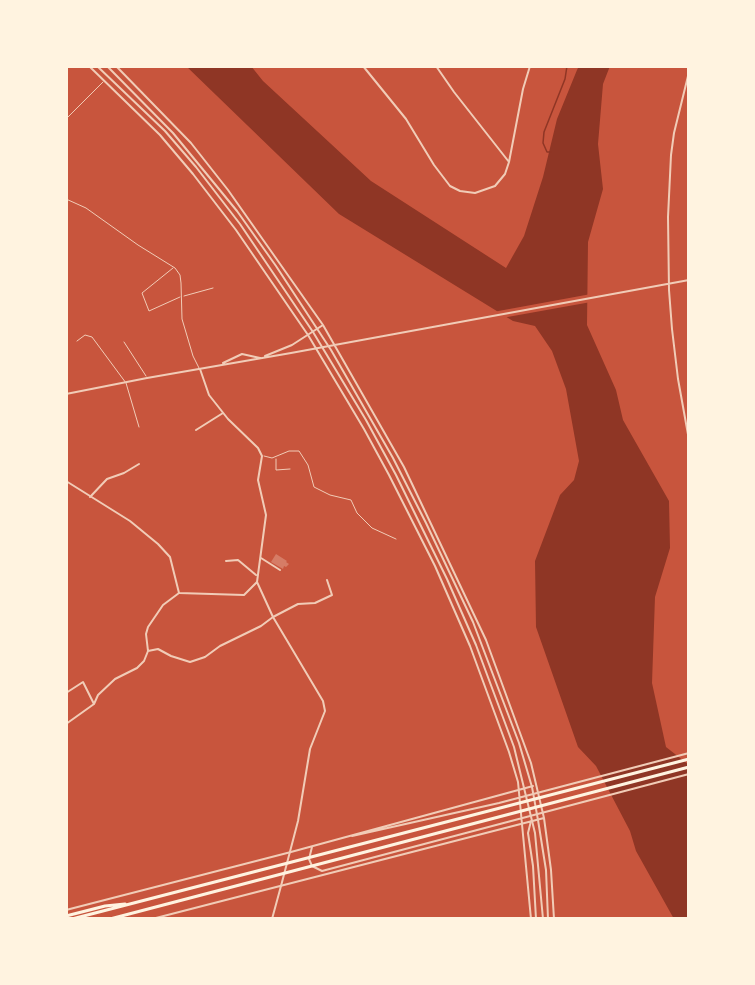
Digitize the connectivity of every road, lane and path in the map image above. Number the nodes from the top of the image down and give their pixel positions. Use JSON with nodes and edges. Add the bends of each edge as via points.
{"nodes":[{"id":1,"x":89,"y":66,"type":"edge"},
{"id":2,"x":97,"y":66,"type":"edge"},
{"id":3,"x":107,"y":66,"type":"edge"},
{"id":4,"x":363,"y":66,"type":"edge"},
{"id":5,"x":436,"y":66,"type":"edge"},
{"id":6,"x":530,"y":66,"type":"edge"},
{"id":7,"x":117,"y":67,"type":"edge"},
{"id":8,"x":113,"y":71,"type":"junction"},
{"id":9,"x":689,"y":72,"type":"edge"},
{"id":10,"x":108,"y":76,"type":"junction"},
{"id":11,"x":105,"y":80,"type":"junction"},
{"id":12,"x":66,"y":119,"type":"edge"},
{"id":13,"x":509,"y":162,"type":"junction"},
{"id":14,"x":66,"y":199,"type":"edge"},
{"id":15,"x":175,"y":267,"type":"junction"},
{"id":16,"x":689,"y":280,"type":"edge"},
{"id":17,"x":213,"y":288,"type":"dead end"},
{"id":18,"x":182,"y":297,"type":"junction"},
{"id":19,"x":323,"y":325,"type":"junction"},
{"id":20,"x":318,"y":329,"type":"junction"},
{"id":21,"x":313,"y":332,"type":"junction"},
{"id":22,"x":308,"y":335,"type":"junction"},
{"id":23,"x":77,"y":341,"type":"dead end"},
{"id":24,"x":124,"y":342,"type":"dead end"},
{"id":25,"x":222,"y":365,"type":"junction"},
{"id":26,"x":200,"y":369,"type":"junction"},
{"id":27,"x":147,"y":378,"type":"junction"},
{"id":28,"x":126,"y":383,"type":"junction"},
{"id":29,"x":66,"y":394,"type":"edge"},
{"id":30,"x":223,"y":413,"type":"junction"},
{"id":31,"x":139,"y":427,"type":"dead end"},
{"id":32,"x":196,"y":430,"type":"dead end"},
{"id":33,"x":689,"y":440,"type":"edge"},
{"id":34,"x":262,"y":456,"type":"junction"},
{"id":35,"x":276,"y":457,"type":"junction"},
{"id":36,"x":139,"y":464,"type":"dead end"},
{"id":37,"x":290,"y":469,"type":"dead end"},
{"id":38,"x":66,"y":481,"type":"edge"},
{"id":39,"x":90,"y":497,"type":"junction"},
{"id":40,"x":396,"y":539,"type":"dead end"},
{"id":41,"x":261,"y":558,"type":"junction"},
{"id":42,"x":226,"y":561,"type":"dead end"},
{"id":43,"x":280,"y":570,"type":"dead end"},
{"id":44,"x":256,"y":575,"type":"junction"},
{"id":45,"x":327,"y":580,"type":"dead end"},
{"id":46,"x":257,"y":582,"type":"junction"},
{"id":47,"x":179,"y":592,"type":"junction"},
{"id":48,"x":273,"y":617,"type":"junction"},
{"id":49,"x":148,"y":651,"type":"junction"},
{"id":50,"x":66,"y":693,"type":"edge"},
{"id":51,"x":94,"y":704,"type":"junction"},
{"id":52,"x":66,"y":724,"type":"edge"},
{"id":53,"x":689,"y":753,"type":"edge"},
{"id":54,"x":689,"y":759,"type":"edge"},
{"id":55,"x":689,"y":767,"type":"edge"},
{"id":56,"x":689,"y":774,"type":"edge"},
{"id":57,"x":537,"y":785,"type":"junction"},
{"id":58,"x":532,"y":787,"type":"junction"},
{"id":59,"x":525,"y":788,"type":"junction"},
{"id":60,"x":518,"y":790,"type":"junction"},
{"id":61,"x":544,"y":818,"type":"junction"},
{"id":62,"x":538,"y":820,"type":"junction"},
{"id":63,"x":531,"y":821,"type":"junction"},
{"id":64,"x":522,"y":823,"type":"junction"},
{"id":65,"x":343,"y":838,"type":"junction"},
{"id":66,"x":313,"y":846,"type":"junction"},
{"id":67,"x":291,"y":852,"type":"junction"},
{"id":68,"x":329,"y":869,"type":"junction"},
{"id":69,"x":311,"y":878,"type":"junction"},
{"id":70,"x":281,"y":886,"type":"junction"},
{"id":71,"x":135,"y":903,"type":"junction"},
{"id":72,"x":66,"y":910,"type":"edge"},
{"id":73,"x":66,"y":916,"type":"edge"},
{"id":74,"x":72,"y":919,"type":"edge"},
{"id":75,"x":110,"y":919,"type":"edge"},
{"id":76,"x":152,"y":919,"type":"edge"},
{"id":77,"x":272,"y":919,"type":"edge"},
{"id":78,"x":531,"y":919,"type":"edge"},
{"id":79,"x":536,"y":919,"type":"edge"},
{"id":80,"x":543,"y":919,"type":"edge"},
{"id":81,"x":548,"y":919,"type":"edge"},
{"id":82,"x":554,"y":919,"type":"edge"}],
"edges":[{"from":1,"to":11,"type":"street"},
{"from":2,"to":10,"type":"street"},
{"from":3,"to":8,"type":"street"},
{"from":4,"to":13,"type":"street","via":[[406,119],[450,186],[469,193],[489,189],[501,180]]},
{"from":5,"to":13,"type":"street"},
{"from":6,"to":13,"type":"street"},
{"from":7,"to":8,"type":"lane"},
{"from":7,"to":19,"type":"street","via":[[191,143]]},
{"from":8,"to":10,"type":"lane"},
{"from":8,"to":20,"type":"street","via":[[210,176]]},
{"from":9,"to":33,"type":"street","via":[[674,133],[668,217],[672,329]]},
{"from":10,"to":11,"type":"lane"},
{"from":10,"to":21,"type":"street","via":[[196,167]]},
{"from":11,"to":12,"type":"lane"},
{"from":11,"to":22,"type":"street","via":[[193,174]]},
{"from":14,"to":15,"type":"lane"},
{"from":15,"to":18,"type":"lane","via":[[180,275]]},
{"from":15,"to":18,"type":"lane","via":[[142,293],[149,310]]},
{"from":16,"to":25,"type":"street"},
{"from":17,"to":18,"type":"lane"},
{"from":18,"to":26,"type":"lane","via":[[182,319]]},
{"from":19,"to":20,"type":"street"},
{"from":19,"to":57,"type":"street","via":[[404,467],[451,562],[486,640]]},
{"from":20,"to":21,"type":"street"},
{"from":20,"to":58,"type":"street","via":[[393,458],[460,593],[510,714]]},
{"from":21,"to":22,"type":"street"},
{"from":21,"to":59,"type":"street","via":[[391,465],[447,579],[498,702]]},
{"from":22,"to":25,"type":"street","via":[[272,355],[260,358],[242,354]]},
{"from":22,"to":60,"type":"street","via":[[364,429],[435,566],[495,712]]},
{"from":23,"to":28,"type":"lane","via":[[85,335],[92,337]]},
{"from":24,"to":27,"type":"lane"},
{"from":25,"to":26,"type":"street"},
{"from":26,"to":27,"type":"street"},
{"from":26,"to":30,"type":"street","via":[[209,395]]},
{"from":27,"to":28,"type":"street"},
{"from":28,"to":29,"type":"street"},
{"from":28,"to":31,"type":"lane"},
{"from":30,"to":32,"type":"street"},
{"from":30,"to":34,"type":"street"},
{"from":34,"to":35,"type":"lane"},
{"from":34,"to":41,"type":"street","via":[[258,480],[266,515]]},
{"from":35,"to":37,"type":"lane","via":[[276,470]]},
{"from":35,"to":40,"type":"lane","via":[[299,451],[314,487],[351,500],[372,528]]},
{"from":36,"to":39,"type":"street","via":[[107,479]]},
{"from":38,"to":39,"type":"street"},
{"from":39,"to":47,"type":"street","via":[[130,521],[158,544],[170,557]]},
{"from":41,"to":43,"type":"street"},
{"from":41,"to":44,"type":"street"},
{"from":42,"to":44,"type":"street","via":[[238,560]]},
{"from":44,"to":46,"type":"street"},
{"from":45,"to":48,"type":"street","via":[[332,595],[315,603],[298,604]]},
{"from":46,"to":47,"type":"street","via":[[244,595]]},
{"from":46,"to":48,"type":"street"},
{"from":47,"to":49,"type":"street","via":[[163,605],[148,627]]},
{"from":48,"to":49,"type":"street","via":[[190,662],[158,649]]},
{"from":48,"to":67,"type":"street","via":[[323,701],[325,711],[310,749]]},
{"from":49,"to":51,"type":"street","via":[[144,662],[115,679]]},
{"from":50,"to":51,"type":"street","via":[[83,682]]},
{"from":51,"to":52,"type":"street"},
{"from":53,"to":65,"type":"street","via":[[499,803]]},
{"from":54,"to":71,"type":"main road"},
{"from":55,"to":75,"type":"main road"},
{"from":56,"to":68,"type":"street"},
{"from":57,"to":58,"type":"street"},
{"from":57,"to":61,"type":"street"},
{"from":58,"to":59,"type":"street"},
{"from":58,"to":62,"type":"street"},
{"from":59,"to":60,"type":"street"},
{"from":59,"to":63,"type":"street"},
{"from":60,"to":64,"type":"street"},
{"from":60,"to":65,"type":"street"},
{"from":61,"to":62,"type":"street"},
{"from":61,"to":82,"type":"street"},
{"from":62,"to":63,"type":"street"},
{"from":62,"to":81,"type":"street"},
{"from":63,"to":64,"type":"street"},
{"from":63,"to":79,"type":"street","via":[[528,833]]},
{"from":63,"to":80,"type":"street"},
{"from":64,"to":69,"type":"street"},
{"from":64,"to":78,"type":"street"},
{"from":65,"to":66,"type":"street"},
{"from":66,"to":67,"type":"street"},
{"from":66,"to":68,"type":"street","via":[[309,853],[312,866],[322,871]]},
{"from":67,"to":70,"type":"street"},
{"from":67,"to":72,"type":"street"},
{"from":68,"to":69,"type":"street"},
{"from":69,"to":70,"type":"street"},
{"from":70,"to":76,"type":"street"},
{"from":70,"to":77,"type":"street"},
{"from":71,"to":73,"type":"main road"},
{"from":71,"to":74,"type":"main road"}]}
